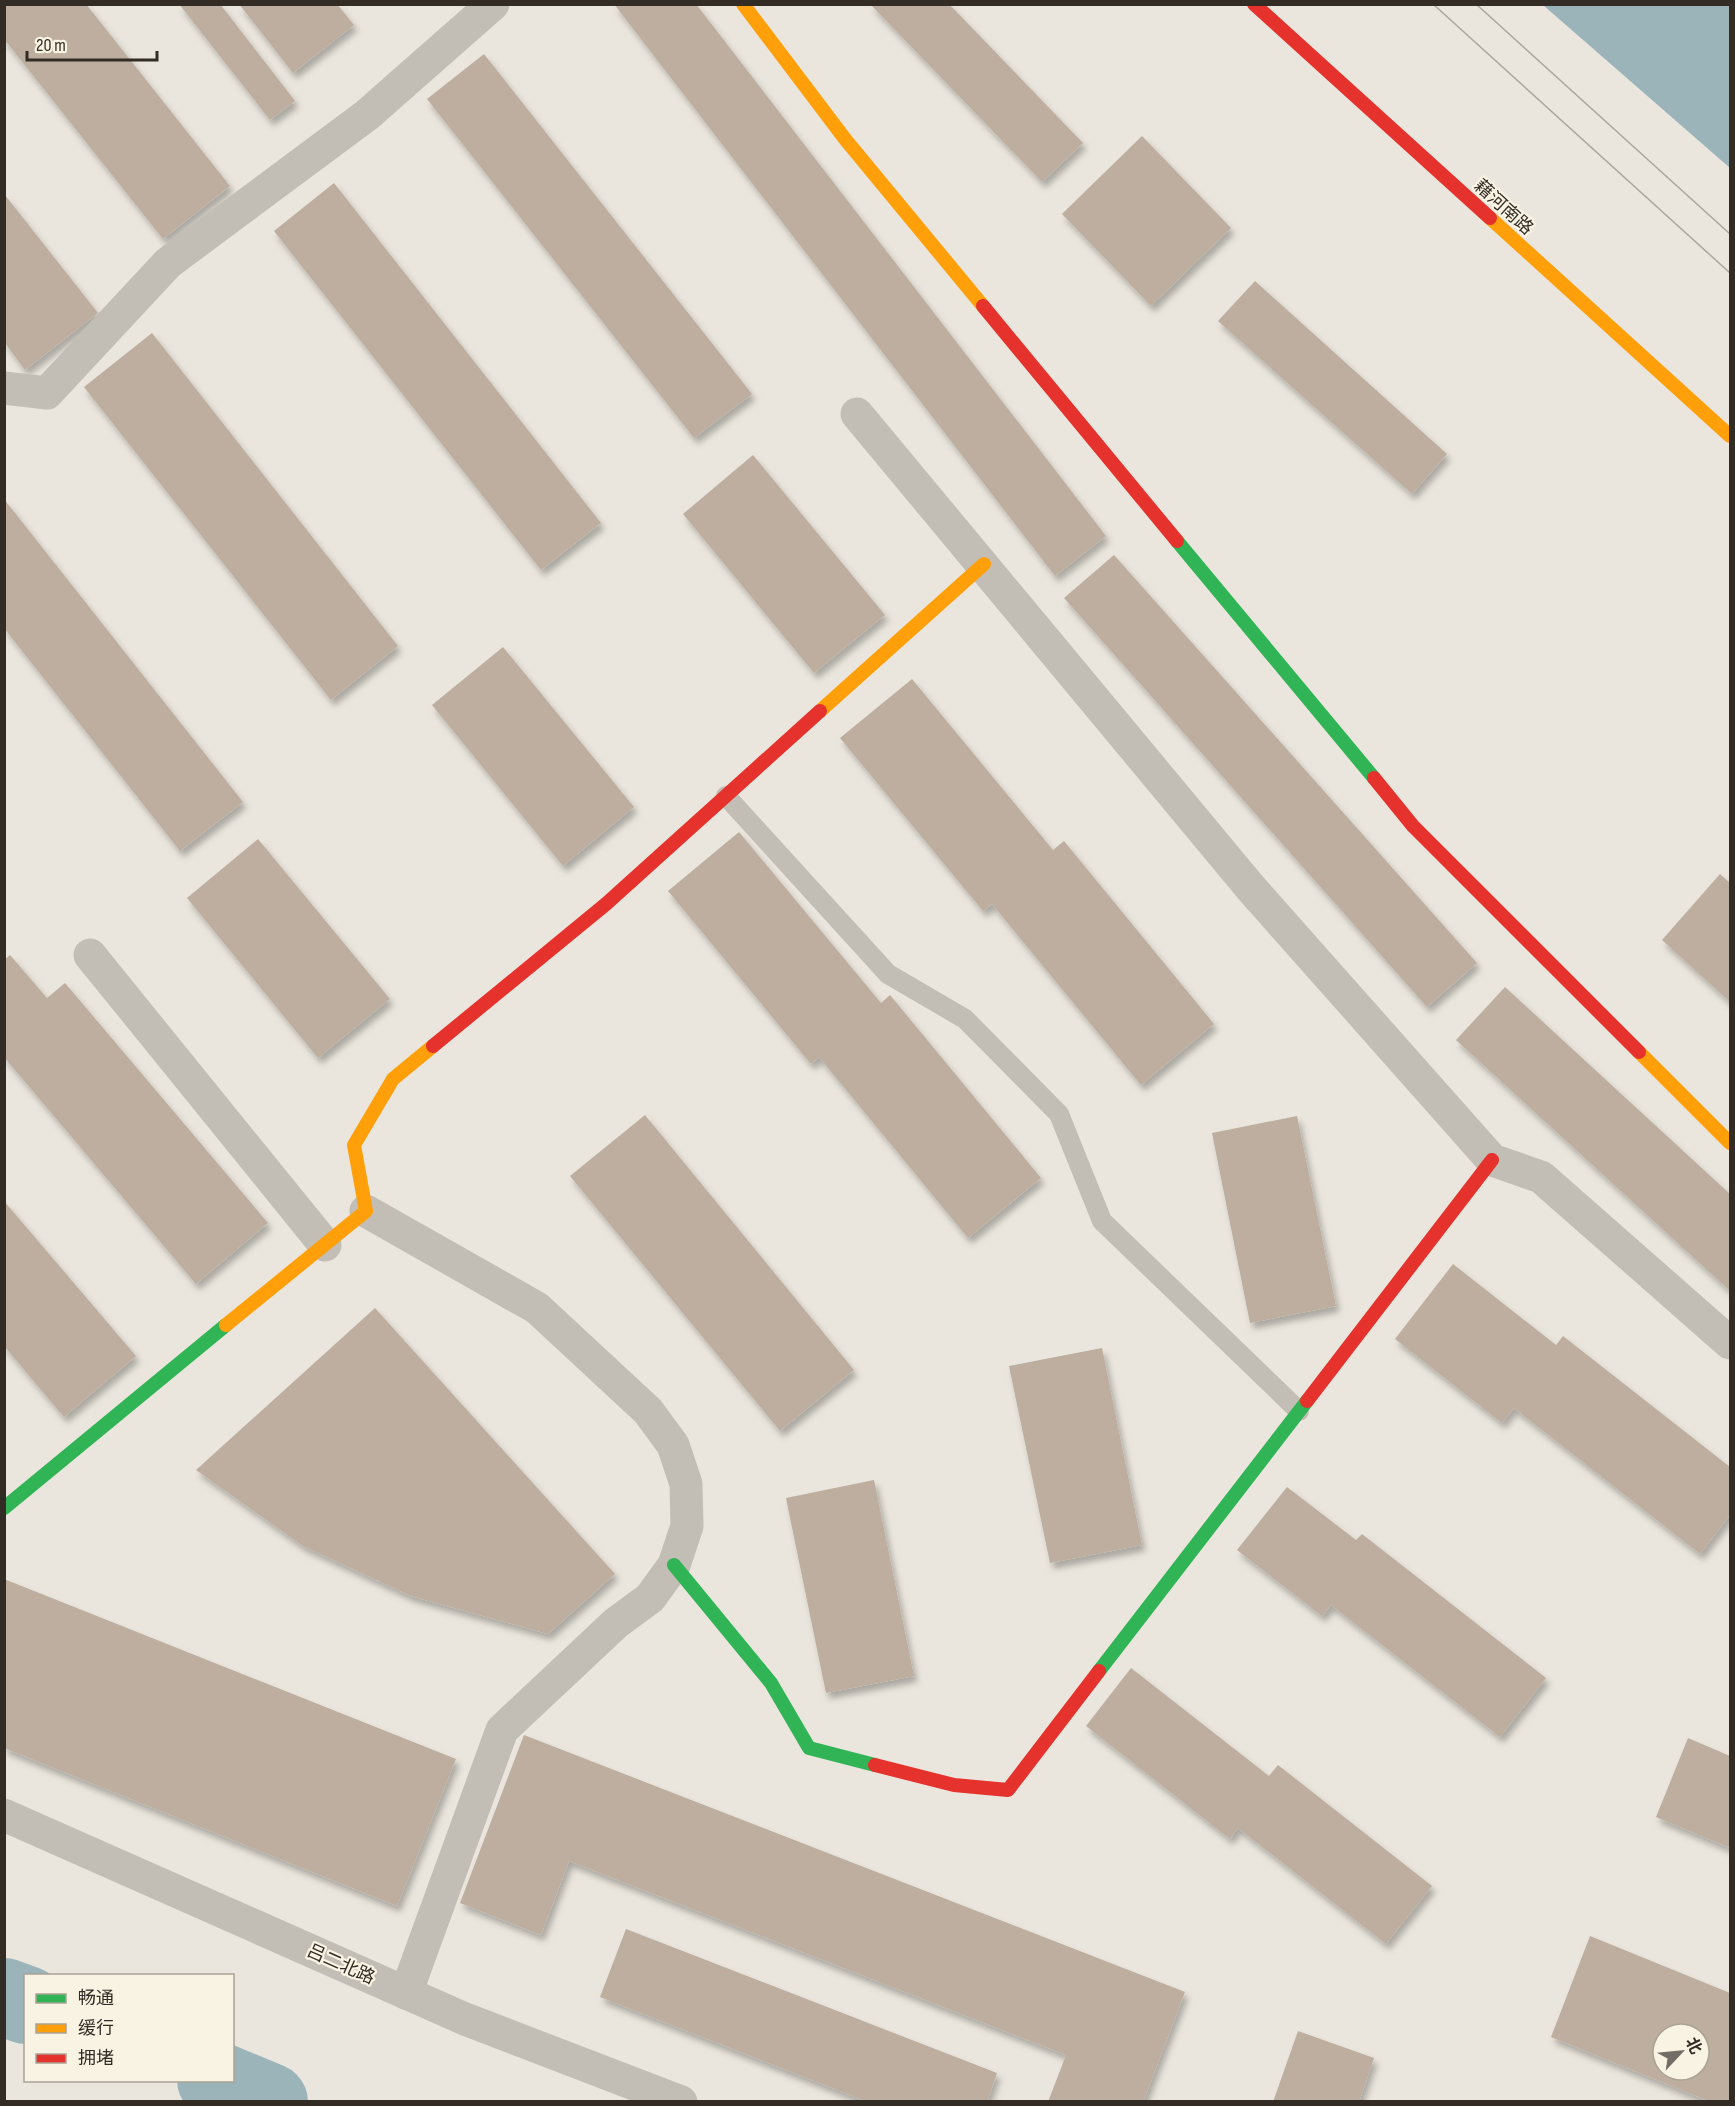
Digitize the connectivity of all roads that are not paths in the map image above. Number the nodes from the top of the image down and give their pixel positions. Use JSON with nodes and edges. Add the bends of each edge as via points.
{"nodes":[{"id":1,"x":493,"y":4,"type":"edge"},
{"id":2,"x":743,"y":4,"type":"edge"},
{"id":3,"x":1254,"y":4,"type":"edge"},
{"id":4,"x":4,"y":388,"type":"edge"},
{"id":5,"x":857,"y":414,"type":"dead end"},
{"id":6,"x":1731,"y":436,"type":"edge"},
{"id":7,"x":984,"y":564,"type":"junction"},
{"id":8,"x":726,"y":796,"type":"junction"},
{"id":9,"x":90,"y":955,"type":"dead end"},
{"id":10,"x":1731,"y":1143,"type":"edge"},
{"id":11,"x":1492,"y":1160,"type":"junction"},
{"id":12,"x":366,"y":1211,"type":"junction"},
{"id":13,"x":325,"y":1245,"type":"junction"},
{"id":14,"x":1731,"y":1343,"type":"edge"},
{"id":15,"x":1299,"y":1411,"type":"junction"},
{"id":16,"x":4,"y":1508,"type":"edge"},
{"id":17,"x":674,"y":1565,"type":"junction"},
{"id":18,"x":4,"y":1815,"type":"edge"},
{"id":19,"x":406,"y":1993,"type":"junction"},
{"id":20,"x":681,"y":2102,"type":"edge"}],
"edges":[{"from":1,"to":4,"type":"street","via":[[367,115],[168,263],[47,393]]},
{"from":2,"to":10,"type":"street","via":[[845,139],[1413,826]]},
{"from":3,"to":6,"type":"street","name":"藉河南路"},
{"from":5,"to":7,"type":"street"},
{"from":7,"to":8,"type":"street"},
{"from":7,"to":11,"type":"street","via":[[1250,887]]},
{"from":8,"to":12,"type":"street","via":[[606,904],[393,1079],[354,1145]]},
{"from":8,"to":15,"type":"lane","via":[[888,974],[965,1019],[1059,1114],[1102,1221]]},
{"from":9,"to":13,"type":"street"},
{"from":11,"to":14,"type":"street","via":[[1541,1177]]},
{"from":11,"to":15,"type":"street"},
{"from":12,"to":13,"type":"street"},
{"from":12,"to":17,"type":"street","via":[[537,1308],[648,1412],[673,1445],[686,1484],[687,1526]]},
{"from":13,"to":16,"type":"street"},
{"from":15,"to":17,"type":"street","via":[[1008,1790],[954,1785],[809,1748],[771,1683]]},
{"from":17,"to":19,"type":"street","via":[[650,1598],[616,1623],[502,1730]]},
{"from":18,"to":19,"type":"street","name":"吕二北路"},
{"from":19,"to":20,"type":"street","name":"吕二北路"}]}
